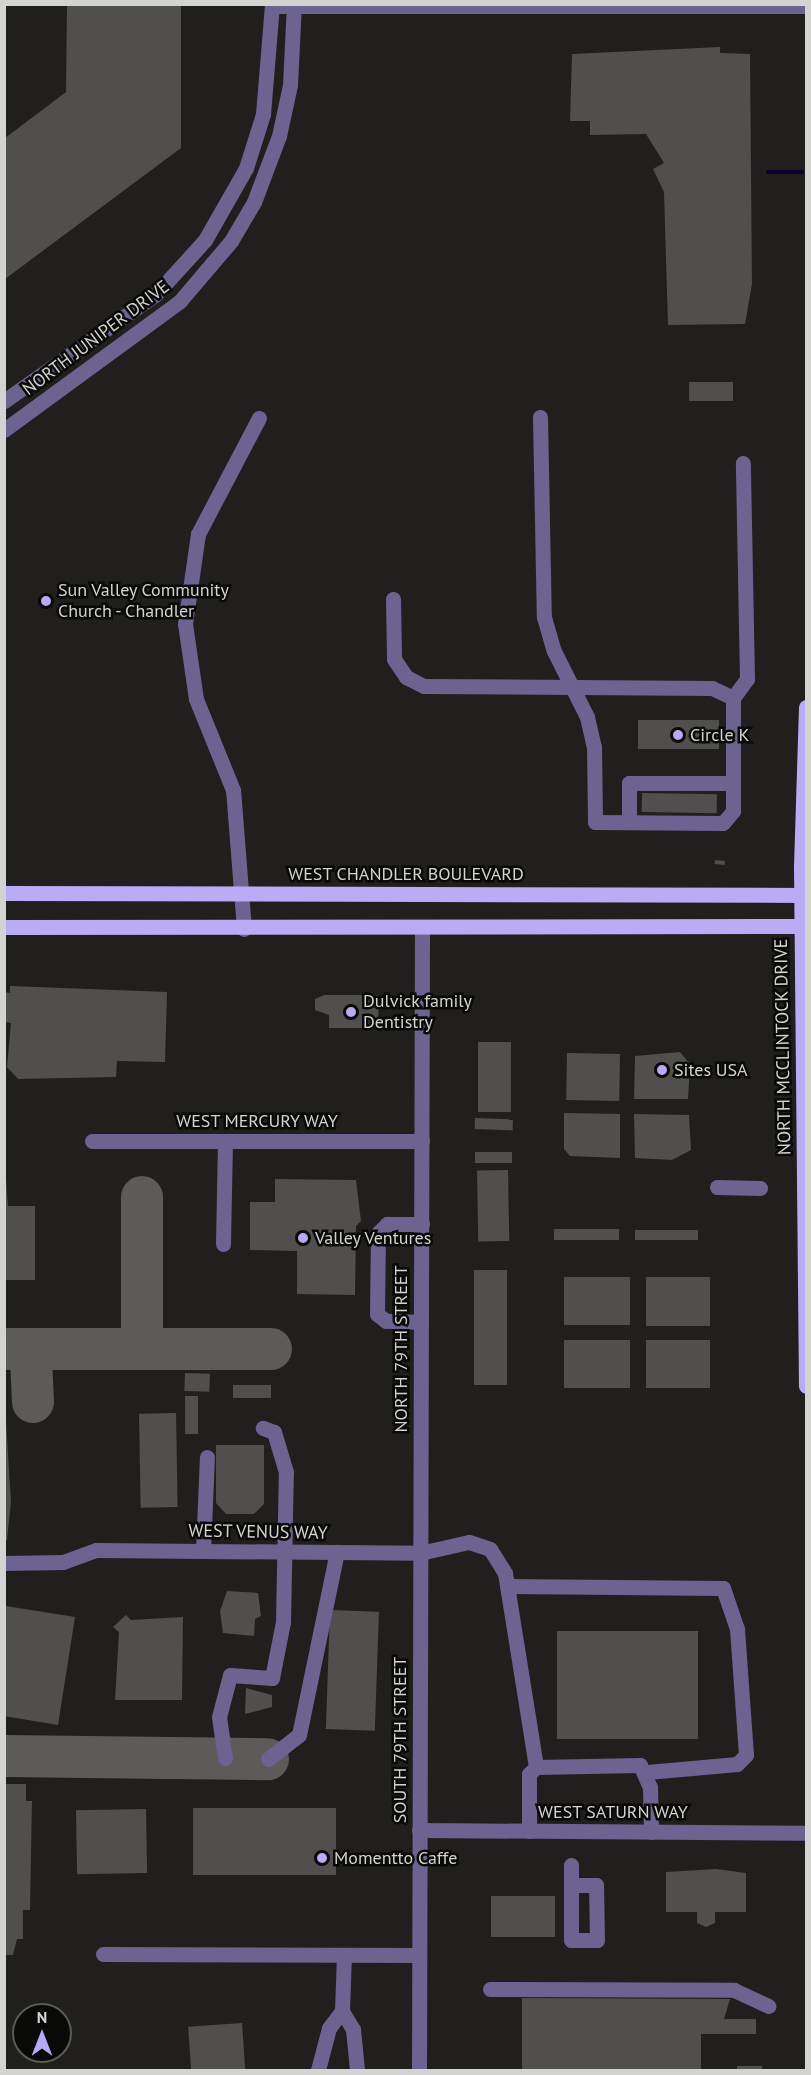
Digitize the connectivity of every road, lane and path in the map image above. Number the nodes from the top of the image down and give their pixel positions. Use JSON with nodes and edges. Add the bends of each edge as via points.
{"nodes":[{"id":1,"x":272,"y":5,"type":"edge"},
{"id":2,"x":294,"y":5,"type":"edge"},
{"id":3,"x":550,"y":5,"type":"edge"},
{"id":4,"x":807,"y":6,"type":"edge"},
{"id":5,"x":137,"y":309,"type":"junction"},
{"id":6,"x":151,"y":325,"type":"junction"},
{"id":7,"x":4,"y":400,"type":"edge"},
{"id":8,"x":540,"y":417,"type":"dead end"},
{"id":9,"x":259,"y":418,"type":"dead end"},
{"id":10,"x":4,"y":430,"type":"edge"},
{"id":11,"x":743,"y":463,"type":"dead end"},
{"id":12,"x":393,"y":598,"type":"dead end"},
{"id":13,"x":576,"y":687,"type":"junction"},
{"id":14,"x":733,"y":698,"type":"junction"},
{"id":15,"x":807,"y":707,"type":"edge"},
{"id":16,"x":733,"y":783,"type":"junction"},
{"id":17,"x":629,"y":822,"type":"junction"},
{"id":18,"x":4,"y":893,"type":"edge"},
{"id":19,"x":243,"y":893,"type":"junction"},
{"id":20,"x":804,"y":895,"type":"edge"},
{"id":21,"x":804,"y":926,"type":"edge"},
{"id":22,"x":4,"y":927,"type":"edge"},
{"id":23,"x":422,"y":928,"type":"junction"},
{"id":24,"x":244,"y":929,"type":"junction"},
{"id":25,"x":92,"y":1141,"type":"dead end"},
{"id":26,"x":225,"y":1141,"type":"junction"},
{"id":27,"x":422,"y":1141,"type":"junction"},
{"id":28,"x":717,"y":1186,"type":"dead end"},
{"id":29,"x":760,"y":1188,"type":"dead end"},
{"id":30,"x":422,"y":1224,"type":"junction"},
{"id":31,"x":223,"y":1244,"type":"dead end"},
{"id":32,"x":806,"y":1315,"type":"edge"},
{"id":33,"x":421,"y":1322,"type":"junction"},
{"id":34,"x":807,"y":1386,"type":"edge"},
{"id":35,"x":263,"y":1428,"type":"dead end"},
{"id":36,"x":207,"y":1457,"type":"dead end"},
{"id":37,"x":203,"y":1551,"type":"junction"},
{"id":38,"x":289,"y":1552,"type":"junction"},
{"id":39,"x":337,"y":1552,"type":"junction"},
{"id":40,"x":420,"y":1553,"type":"junction"},
{"id":41,"x":4,"y":1563,"type":"edge"},
{"id":42,"x":507,"y":1586,"type":"junction"},
{"id":43,"x":225,"y":1758,"type":"dead end"},
{"id":44,"x":268,"y":1759,"type":"dead end"},
{"id":45,"x":536,"y":1767,"type":"junction"},
{"id":46,"x":647,"y":1772,"type":"junction"},
{"id":47,"x":419,"y":1830,"type":"junction"},
{"id":48,"x":529,"y":1831,"type":"junction"},
{"id":49,"x":651,"y":1832,"type":"junction"},
{"id":50,"x":807,"y":1833,"type":"edge"},
{"id":51,"x":571,"y":1864,"type":"dead end"},
{"id":52,"x":571,"y":1885,"type":"dead end"},
{"id":53,"x":103,"y":1954,"type":"dead end"},
{"id":54,"x":344,"y":1955,"type":"junction"},
{"id":55,"x":419,"y":1955,"type":"junction"},
{"id":56,"x":490,"y":1989,"type":"dead end"},
{"id":57,"x":768,"y":2006,"type":"dead end"},
{"id":58,"x":342,"y":2011,"type":"junction"},
{"id":59,"x":318,"y":2070,"type":"edge"},
{"id":60,"x":357,"y":2070,"type":"edge"},
{"id":61,"x":419,"y":2070,"type":"edge"}],
"edges":[{"from":1,"to":2,"type":"street"},
{"from":1,"to":5,"type":"street","name":"NORTH JUNIPER DRIVE","via":[[267,93],[246,168],[206,240]]},
{"from":2,"to":3,"type":"street"},
{"from":2,"to":6,"type":"street","name":"NORTH JUNIPER DRIVE","via":[[287,106],[255,201],[217,261]]},
{"from":3,"to":4,"type":"street"},
{"from":5,"to":6,"type":"street"},
{"from":5,"to":7,"type":"street","name":"NORTH JUNIPER DRIVE"},
{"from":6,"to":10,"type":"street","name":"NORTH JUNIPER DRIVE"},
{"from":8,"to":13,"type":"street","via":[[544,617],[554,651]]},
{"from":9,"to":19,"type":"street","via":[[198,534],[185,624],[196,699],[233,790]]},
{"from":11,"to":14,"type":"street","via":[[747,679]]},
{"from":12,"to":13,"type":"street","via":[[394,659],[406,677],[424,686]]},
{"from":13,"to":14,"type":"street","via":[[712,688]]},
{"from":13,"to":17,"type":"street","via":[[594,747],[595,822]]},
{"from":14,"to":16,"type":"street"},
{"from":15,"to":20,"type":"main road","name":"NORTH MCCLINTOCK DRIVE"},
{"from":16,"to":17,"type":"street","via":[[734,811],[723,823]]},
{"from":16,"to":17,"type":"street","via":[[629,783]]},
{"from":18,"to":19,"type":"main road","name":"WEST CHANDLER BOULEVARD"},
{"from":19,"to":20,"type":"main road","name":"WEST CHANDLER BOULEVARD"},
{"from":19,"to":24,"type":"street"},
{"from":20,"to":21,"type":"main road","name":"NORTH MCCLINTOCK DRIVE"},
{"from":21,"to":23,"type":"main road"},
{"from":21,"to":32,"type":"main road","name":"NORTH MCCLINTOCK DRIVE"},
{"from":22,"to":24,"type":"main road"},
{"from":23,"to":24,"type":"main road"},
{"from":23,"to":27,"type":"street","name":"NORTH 79TH STREET"},
{"from":25,"to":26,"type":"street","name":"WEST MERCURY WAY"},
{"from":26,"to":27,"type":"street","name":"WEST MERCURY WAY"},
{"from":26,"to":31,"type":"street"},
{"from":27,"to":30,"type":"street","name":"NORTH 79TH STREET"},
{"from":28,"to":29,"type":"street"},
{"from":30,"to":33,"type":"street","name":"NORTH 79TH STREET"},
{"from":30,"to":33,"type":"street","via":[[387,1224],[378,1233],[377,1314],[386,1321]]},
{"from":32,"to":34,"type":"main road","name":"NORTH MCCLINTOCK DRIVE"},
{"from":33,"to":40,"type":"street","name":"NORTH 79TH STREET"},
{"from":35,"to":38,"type":"street","via":[[274,1432],[286,1472]]},
{"from":36,"to":37,"type":"street"},
{"from":37,"to":38,"type":"street","name":"WEST VENUS WAY"},
{"from":37,"to":41,"type":"street","name":"WEST VENUS WAY","via":[[96,1550],[63,1562]]},
{"from":38,"to":39,"type":"street","name":"WEST VENUS WAY"},
{"from":38,"to":43,"type":"street","via":[[273,1678],[230,1675],[219,1718]]},
{"from":39,"to":40,"type":"street","name":"WEST VENUS WAY"},
{"from":39,"to":44,"type":"street","via":[[299,1735]]},
{"from":40,"to":42,"type":"street","name":"WEST VENUS WAY","via":[[469,1542],[490,1549]]},
{"from":40,"to":47,"type":"street","name":"SOUTH 79TH STREET"},
{"from":42,"to":45,"type":"street","name":"WEST VENUS WAY"},
{"from":42,"to":46,"type":"street","via":[[723,1588],[737,1629],[746,1755],[737,1764]]},
{"from":45,"to":46,"type":"street","via":[[639,1765]]},
{"from":45,"to":48,"type":"street","via":[[530,1774]]},
{"from":46,"to":49,"type":"street"},
{"from":47,"to":48,"type":"street","name":"WEST SATURN WAY"},
{"from":47,"to":55,"type":"street","name":"SOUTH 79TH STREET"},
{"from":48,"to":49,"type":"street","name":"WEST SATURN WAY"},
{"from":49,"to":50,"type":"street","name":"WEST SATURN WAY"},
{"from":51,"to":52,"type":"street"},
{"from":53,"to":54,"type":"street"},
{"from":54,"to":55,"type":"street"},
{"from":54,"to":58,"type":"street"},
{"from":55,"to":61,"type":"street","name":"SOUTH 79TH STREET"},
{"from":56,"to":57,"type":"street","via":[[734,1990]]},
{"from":58,"to":59,"type":"street","via":[[329,2028]]},
{"from":58,"to":60,"type":"street","via":[[353,2029]]}]}
